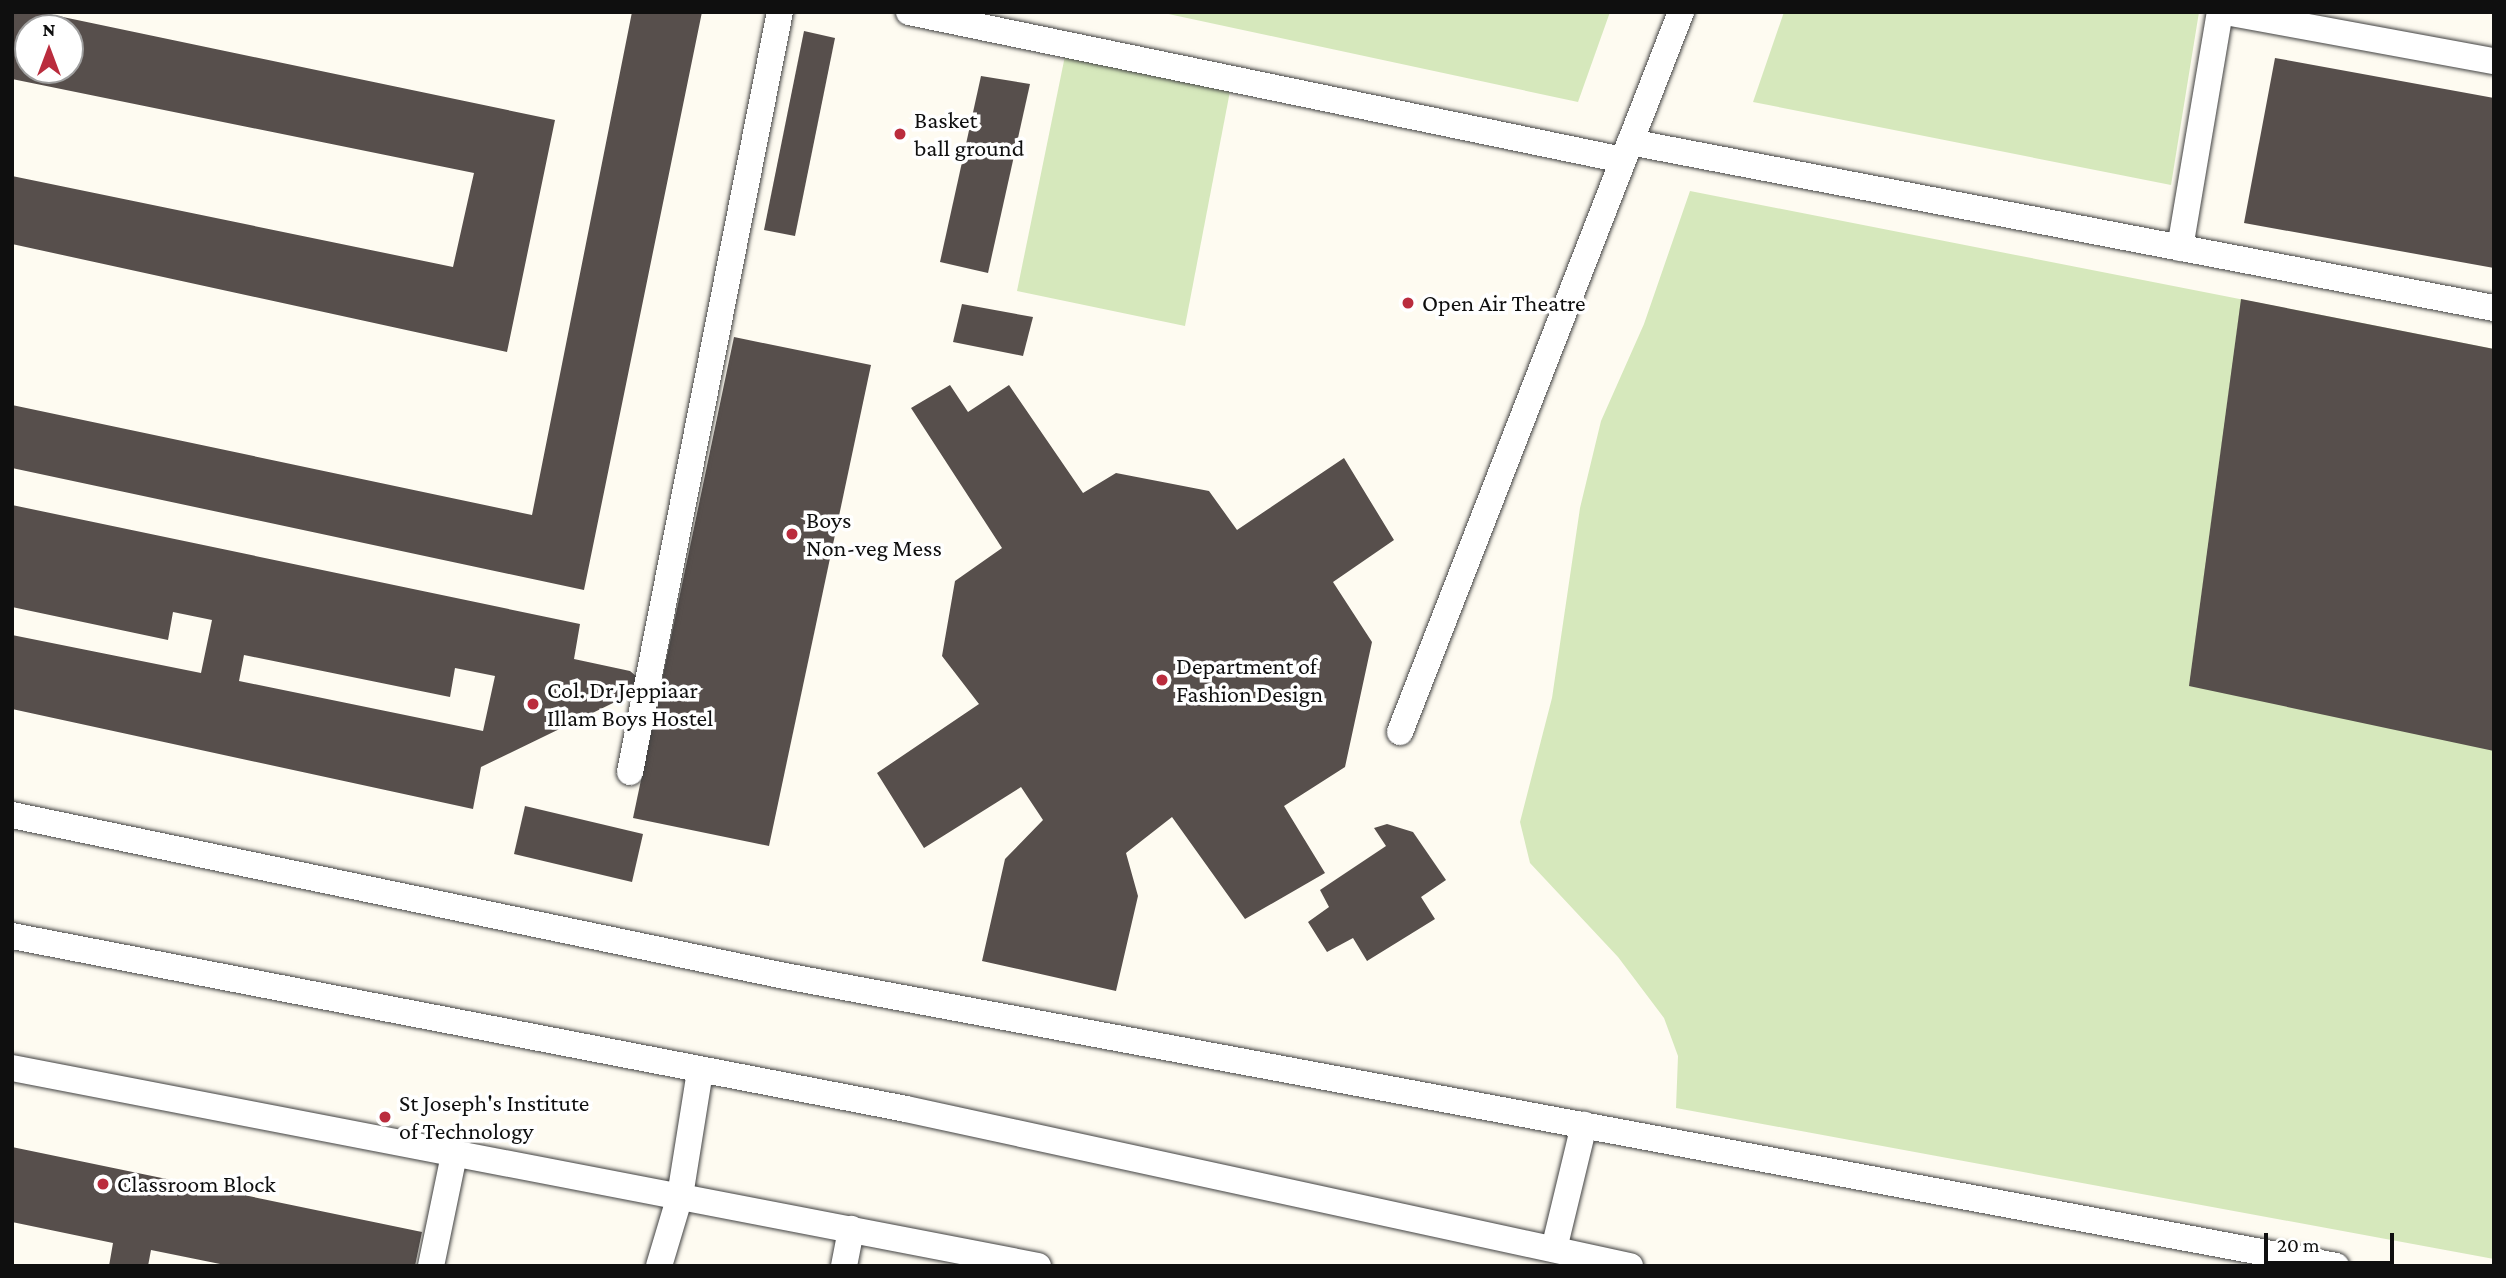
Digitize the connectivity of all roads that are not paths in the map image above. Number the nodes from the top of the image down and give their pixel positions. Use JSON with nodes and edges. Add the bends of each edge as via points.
{"nodes":[{"id":1,"x":780,"y":12,"type":"edge"},
{"id":2,"x":909,"y":12,"type":"edge"},
{"id":3,"x":1681,"y":12,"type":"edge"},
{"id":4,"x":2220,"y":12,"type":"edge"},
{"id":5,"x":2226,"y":12,"type":"edge"},
{"id":6,"x":2494,"y":61,"type":"edge"},
{"id":7,"x":1627,"y":151,"type":"junction"},
{"id":8,"x":2180,"y":248,"type":"junction"},
{"id":9,"x":2494,"y":308,"type":"edge"},
{"id":10,"x":1400,"y":732,"type":"dead end"},
{"id":11,"x":630,"y":772,"type":"dead end"},
{"id":12,"x":12,"y":816,"type":"edge"},
{"id":13,"x":12,"y":936,"type":"edge"},
{"id":14,"x":12,"y":1068,"type":"edge"},
{"id":15,"x":700,"y":1070,"type":"junction"},
{"id":16,"x":1584,"y":1125,"type":"junction"},
{"id":17,"x":454,"y":1155,"type":"junction"},
{"id":18,"x":680,"y":1196,"type":"junction"},
{"id":19,"x":850,"y":1229,"type":"junction"},
{"id":20,"x":1554,"y":1249,"type":"junction"},
{"id":21,"x":431,"y":1266,"type":"edge"},
{"id":22,"x":659,"y":1266,"type":"edge"},
{"id":23,"x":844,"y":1266,"type":"edge"},
{"id":24,"x":1038,"y":1266,"type":"edge"},
{"id":25,"x":1630,"y":1266,"type":"edge"},
{"id":26,"x":2336,"y":1266,"type":"edge"}],
"edges":[{"from":1,"to":11,"type":"lane"},
{"from":2,"to":7,"type":"lane"},
{"from":3,"to":7,"type":"lane"},
{"from":4,"to":8,"type":"lane"},
{"from":5,"to":6,"type":"lane"},
{"from":7,"to":8,"type":"lane"},
{"from":7,"to":10,"type":"lane"},
{"from":8,"to":9,"type":"lane"},
{"from":12,"to":16,"type":"lane","via":[[785,976]]},
{"from":13,"to":15,"type":"lane"},
{"from":14,"to":17,"type":"lane"},
{"from":15,"to":18,"type":"lane"},
{"from":15,"to":20,"type":"lane","via":[[906,1108]]},
{"from":16,"to":20,"type":"lane"},
{"from":16,"to":26,"type":"lane"},
{"from":17,"to":18,"type":"lane"},
{"from":17,"to":21,"type":"lane"},
{"from":18,"to":19,"type":"lane"},
{"from":18,"to":22,"type":"lane"},
{"from":19,"to":23,"type":"lane"},
{"from":19,"to":24,"type":"lane"},
{"from":20,"to":25,"type":"lane"}]}
